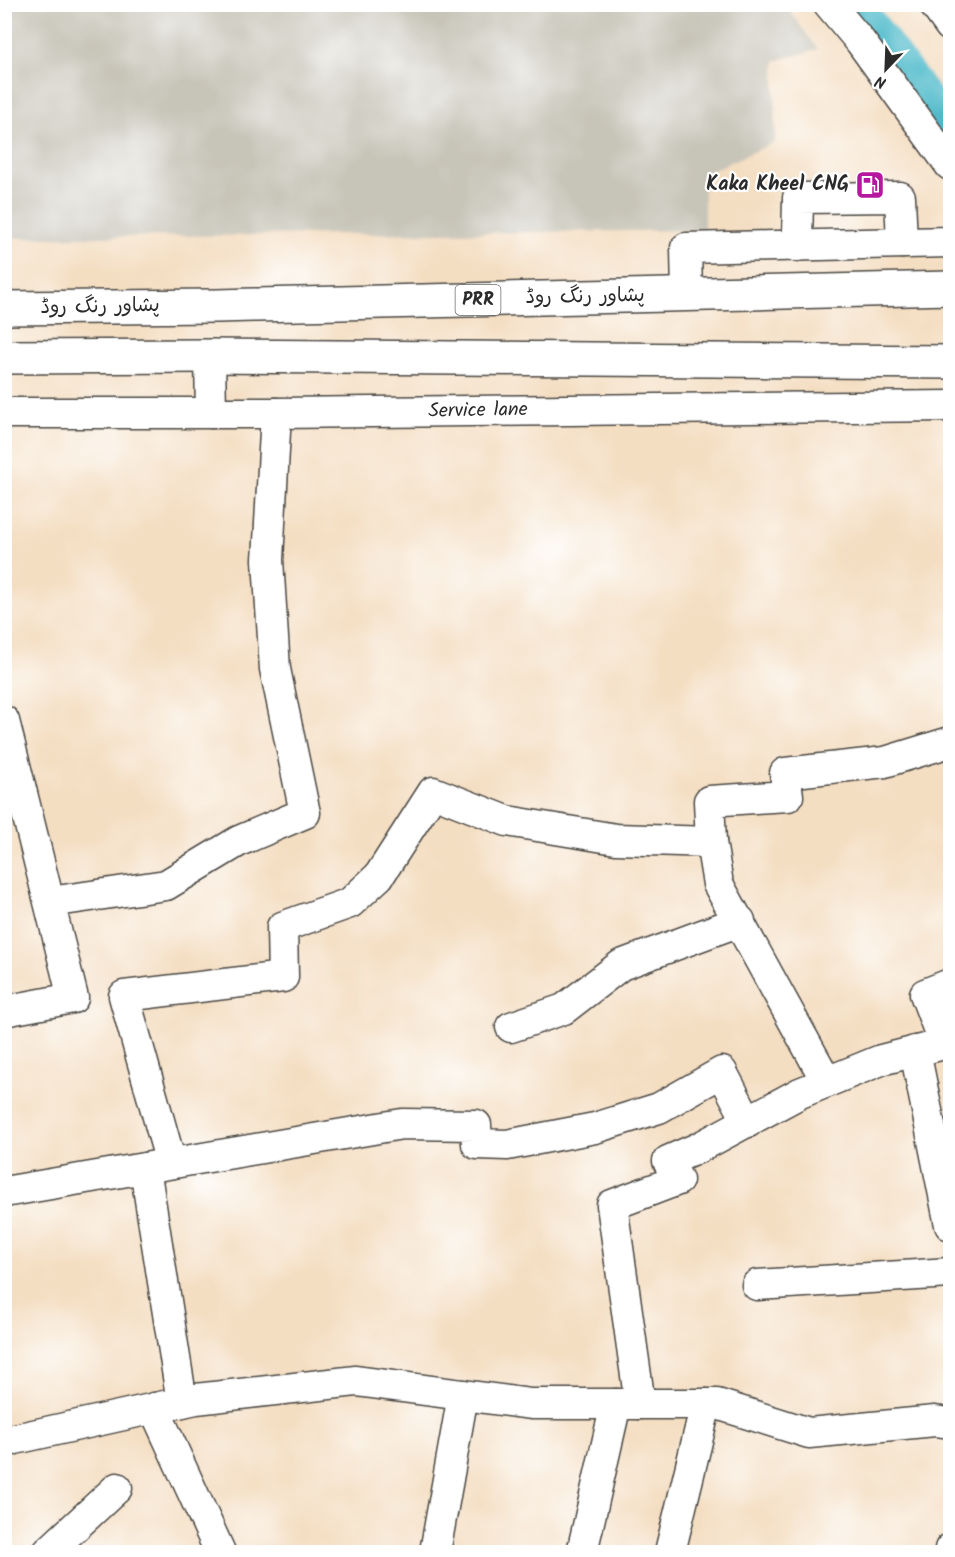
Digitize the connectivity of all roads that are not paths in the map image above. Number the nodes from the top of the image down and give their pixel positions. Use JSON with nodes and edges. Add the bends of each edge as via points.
{"nodes":[{"id":1,"x":830,"y":4,"type":"edge"},
{"id":2,"x":934,"y":4,"type":"edge"},
{"id":3,"x":951,"y":26,"type":"edge"},
{"id":4,"x":951,"y":165,"type":"edge"},
{"id":5,"x":951,"y":242,"type":"edge"},
{"id":6,"x":902,"y":243,"type":"junction"},
{"id":7,"x":797,"y":246,"type":"junction"},
{"id":8,"x":951,"y":288,"type":"edge"},
{"id":9,"x":687,"y":294,"type":"junction"},
{"id":10,"x":4,"y":308,"type":"edge"},
{"id":11,"x":210,"y":356,"type":"junction"},
{"id":12,"x":4,"y":357,"type":"edge"},
{"id":13,"x":951,"y":362,"type":"edge"},
{"id":14,"x":951,"y":406,"type":"edge"},
{"id":15,"x":4,"y":413,"type":"edge"},
{"id":16,"x":211,"y":413,"type":"junction"},
{"id":17,"x":276,"y":413,"type":"junction"},
{"id":18,"x":4,"y":721,"type":"edge"},
{"id":19,"x":951,"y":742,"type":"edge"},
{"id":20,"x":711,"y":842,"type":"junction"},
{"id":21,"x":50,"y":902,"type":"junction"},
{"id":22,"x":740,"y":921,"type":"junction"},
{"id":23,"x":951,"y":984,"type":"edge"},
{"id":24,"x":4,"y":1011,"type":"edge"},
{"id":25,"x":511,"y":1027,"type":"dead end"},
{"id":26,"x":915,"y":1052,"type":"junction"},
{"id":27,"x":826,"y":1082,"type":"junction"},
{"id":28,"x":748,"y":1122,"type":"junction"},
{"id":29,"x":158,"y":1166,"type":"junction"},
{"id":30,"x":4,"y":1192,"type":"edge"},
{"id":31,"x":951,"y":1225,"type":"edge"},
{"id":32,"x":951,"y":1273,"type":"edge"},
{"id":33,"x":757,"y":1285,"type":"dead end"},
{"id":34,"x":463,"y":1395,"type":"junction"},
{"id":35,"x":628,"y":1404,"type":"junction"},
{"id":36,"x":706,"y":1404,"type":"junction"},
{"id":37,"x":168,"y":1405,"type":"junction"},
{"id":38,"x":951,"y":1423,"type":"edge"},
{"id":39,"x":4,"y":1443,"type":"edge"},
{"id":40,"x":117,"y":1488,"type":"dead end"},
{"id":41,"x":48,"y":1552,"type":"edge"},
{"id":42,"x":220,"y":1552,"type":"edge"},
{"id":43,"x":435,"y":1552,"type":"edge"},
{"id":44,"x":582,"y":1552,"type":"edge"},
{"id":45,"x":670,"y":1552,"type":"edge"}],
"edges":[{"from":1,"to":4,"type":"street"},
{"from":2,"to":3,"type":"street"},
{"from":5,"to":6,"type":"street"},
{"from":6,"to":7,"type":"street"},
{"from":6,"to":7,"type":"street","via":[[900,197],[798,198]]},
{"from":7,"to":9,"type":"street","via":[[686,248]]},
{"from":8,"to":9,"type":"highway","name":"پشاور رنگ روڈ","number":"PRR"},
{"from":9,"to":10,"type":"highway","name":"پشاور رنگ روڈ","number":"PRR"},
{"from":11,"to":12,"type":"highway"},
{"from":11,"to":13,"type":"highway"},
{"from":11,"to":16,"type":"street"},
{"from":14,"to":17,"type":"street","name":"Service lane"},
{"from":15,"to":16,"type":"street","name":"Service lane"},
{"from":16,"to":17,"type":"street","name":"Service lane"},
{"from":17,"to":21,"type":"street","via":[[268,560],[275,669],[305,813],[238,841],[166,885]]},
{"from":18,"to":21,"type":"street"},
{"from":19,"to":20,"type":"street","via":[[885,762],[785,773],[788,796],[709,801]]},
{"from":20,"to":22,"type":"street","via":[[718,884]]},
{"from":20,"to":29,"type":"street","via":[[616,839],[507,821],[434,792],[379,876],[350,903],[282,927],[283,977],[124,996]]},
{"from":21,"to":24,"type":"street","via":[[73,998]]},
{"from":22,"to":25,"type":"street","via":[[621,965],[564,1009]]},
{"from":22,"to":27,"type":"street"},
{"from":23,"to":26,"type":"street","via":[[925,994],[944,1044]]},
{"from":26,"to":27,"type":"street","via":[[881,1060]]},
{"from":26,"to":31,"type":"street"},
{"from":27,"to":28,"type":"street"},
{"from":28,"to":29,"type":"street","via":[[722,1072],[659,1108],[595,1128],[507,1145],[477,1144],[476,1125],[402,1124]]},
{"from":28,"to":35,"type":"street","via":[[668,1161],[678,1180],[612,1206]]},
{"from":29,"to":30,"type":"street"},
{"from":29,"to":37,"type":"street"},
{"from":32,"to":33,"type":"street"},
{"from":34,"to":35,"type":"street","via":[[531,1404]]},
{"from":34,"to":37,"type":"street","via":[[356,1381]]},
{"from":34,"to":43,"type":"street"},
{"from":35,"to":36,"type":"street"},
{"from":35,"to":44,"type":"street"},
{"from":36,"to":38,"type":"street","via":[[809,1433],[935,1421]]},
{"from":36,"to":45,"type":"street"},
{"from":37,"to":39,"type":"street"},
{"from":37,"to":42,"type":"street"},
{"from":40,"to":41,"type":"street"}]}
